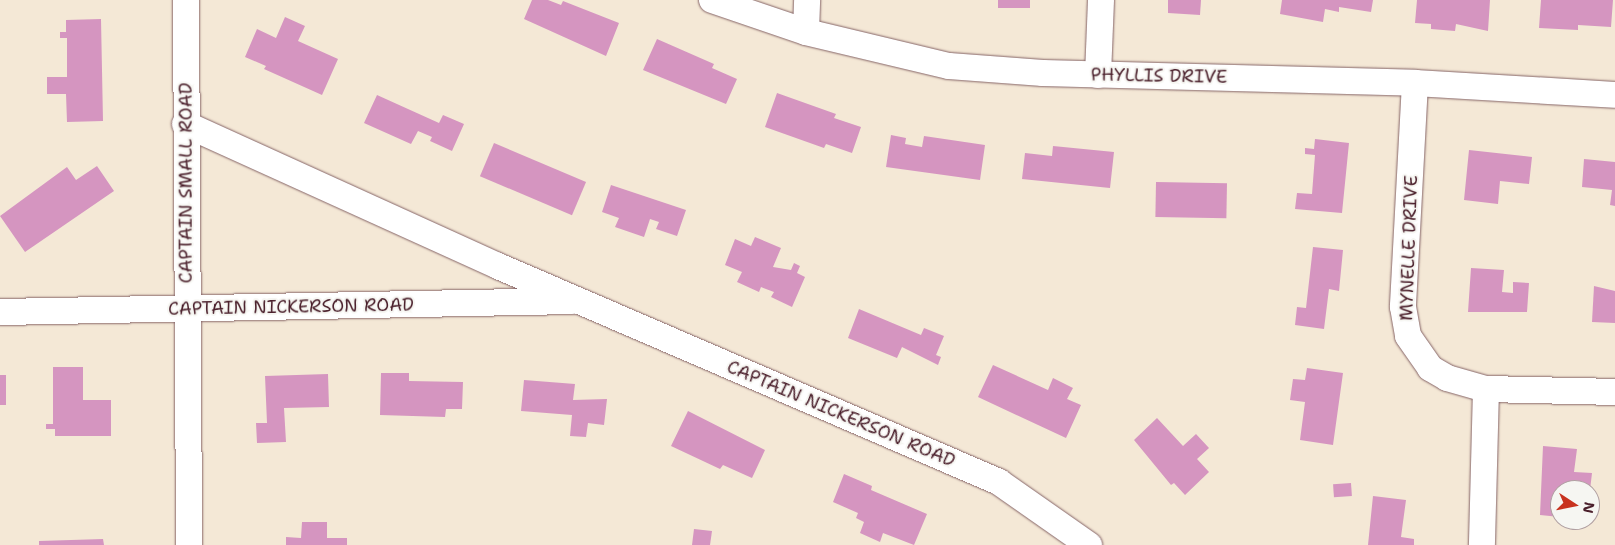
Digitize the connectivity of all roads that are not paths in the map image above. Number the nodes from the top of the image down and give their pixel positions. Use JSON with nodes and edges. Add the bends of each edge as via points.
{"nodes":[{"id":1,"x":186,"y":0,"type":"edge"},
{"id":2,"x":712,"y":0,"type":"edge"},
{"id":3,"x":807,"y":0,"type":"edge"},
{"id":4,"x":1101,"y":0,"type":"edge"},
{"id":5,"x":806,"y":32,"type":"junction"},
{"id":6,"x":1098,"y":75,"type":"junction"},
{"id":7,"x":1415,"y":83,"type":"junction"},
{"id":8,"x":1615,"y":95,"type":"edge"},
{"id":9,"x":185,"y":124,"type":"junction"},
{"id":10,"x":583,"y":301,"type":"junction"},
{"id":11,"x":187,"y":310,"type":"junction"},
{"id":12,"x":0,"y":312,"type":"edge"},
{"id":13,"x":1486,"y":388,"type":"junction"},
{"id":14,"x":1615,"y":392,"type":"edge"},
{"id":15,"x":189,"y":545,"type":"edge"},
{"id":16,"x":1088,"y":545,"type":"edge"},
{"id":17,"x":1482,"y":545,"type":"edge"}],
"edges":[{"from":1,"to":9,"type":"street","name":"CAPTAIN SMALL ROAD"},
{"from":2,"to":5,"type":"street","name":"PHYLLIS DRIVE"},
{"from":3,"to":5,"type":"street"},
{"from":4,"to":6,"type":"street"},
{"from":5,"to":6,"type":"street","name":"PHYLLIS DRIVE","via":[[949,66]]},
{"from":6,"to":7,"type":"street","name":"PHYLLIS DRIVE"},
{"from":7,"to":8,"type":"street","name":"PHYLLIS DRIVE"},
{"from":7,"to":13,"type":"street","name":"MYNELLE DRIVE","via":[[1403,307],[1408,336],[1430,368],[1447,378]]},
{"from":9,"to":10,"type":"street","name":"CAPTAIN NICKERSON ROAD"},
{"from":9,"to":11,"type":"street","name":"CAPTAIN SMALL ROAD"},
{"from":10,"to":11,"type":"street","name":"CAPTAIN NICKERSON ROAD"},
{"from":10,"to":16,"type":"street","name":"CAPTAIN NICKERSON ROAD","via":[[999,482]]},
{"from":11,"to":12,"type":"street","name":"CAPTAIN NICKERSON ROAD"},
{"from":11,"to":15,"type":"street","name":"CAPTAIN SMALL ROAD"},
{"from":13,"to":14,"type":"street","name":"MYNELLE DRIVE"},
{"from":13,"to":17,"type":"street"}]}
